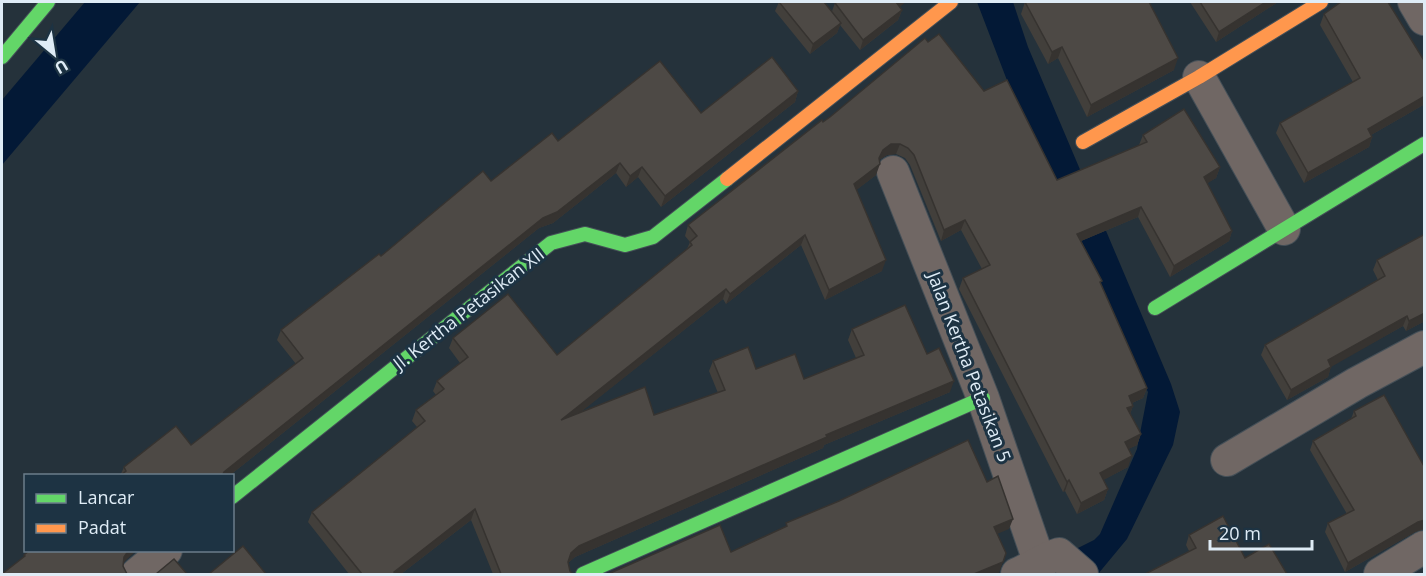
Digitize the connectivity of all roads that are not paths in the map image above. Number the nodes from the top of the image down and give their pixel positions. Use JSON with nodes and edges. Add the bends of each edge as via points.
{"nodes":[{"id":1,"x":48,"y":2,"type":"edge"},
{"id":2,"x":951,"y":2,"type":"edge"},
{"id":3,"x":1321,"y":2,"type":"edge"},
{"id":4,"x":1414,"y":2,"type":"edge"},
{"id":5,"x":1425,"y":19,"type":"edge"},
{"id":6,"x":2,"y":57,"type":"edge"},
{"id":7,"x":1199,"y":77,"type":"junction"},
{"id":8,"x":1083,"y":142,"type":"dead end"},
{"id":9,"x":1425,"y":144,"type":"edge"},
{"id":10,"x":893,"y":172,"type":"dead end"},
{"id":11,"x":1284,"y":229,"type":"junction"},
{"id":12,"x":1155,"y":308,"type":"dead end"},
{"id":13,"x":1425,"y":347,"type":"edge"},
{"id":14,"x":983,"y":398,"type":"junction"},
{"id":15,"x":1227,"y":460,"type":"dead end"},
{"id":16,"x":234,"y":495,"type":"edge"},
{"id":17,"x":1425,"y":547,"type":"edge"},
{"id":18,"x":164,"y":552,"type":"edge"},
{"id":19,"x":1039,"y":564,"type":"edge"},
{"id":20,"x":136,"y":574,"type":"edge"},
{"id":21,"x":583,"y":574,"type":"edge"},
{"id":22,"x":1082,"y":574,"type":"edge"},
{"id":23,"x":1380,"y":574,"type":"edge"}],
"edges":[{"from":1,"to":6,"type":"main road"},
{"from":2,"to":16,"type":"main road","name":"Jl. Kertha Petasikan XII","via":[[653,237],[625,245],[585,234],[552,243]]},
{"from":3,"to":7,"type":"main road"},
{"from":4,"to":5,"type":"street"},
{"from":7,"to":8,"type":"main road"},
{"from":7,"to":11,"type":"street"},
{"from":9,"to":11,"type":"main road"},
{"from":10,"to":14,"type":"street","name":"Jalan Kertha Petasikan 5"},
{"from":11,"to":12,"type":"main road"},
{"from":13,"to":15,"type":"street"},
{"from":14,"to":19,"type":"street","name":"Jalan Kertha Petasikan 5"},
{"from":14,"to":21,"type":"main road"},
{"from":17,"to":23,"type":"street"},
{"from":18,"to":20,"type":"street"},
{"from":19,"to":22,"type":"street"}]}
